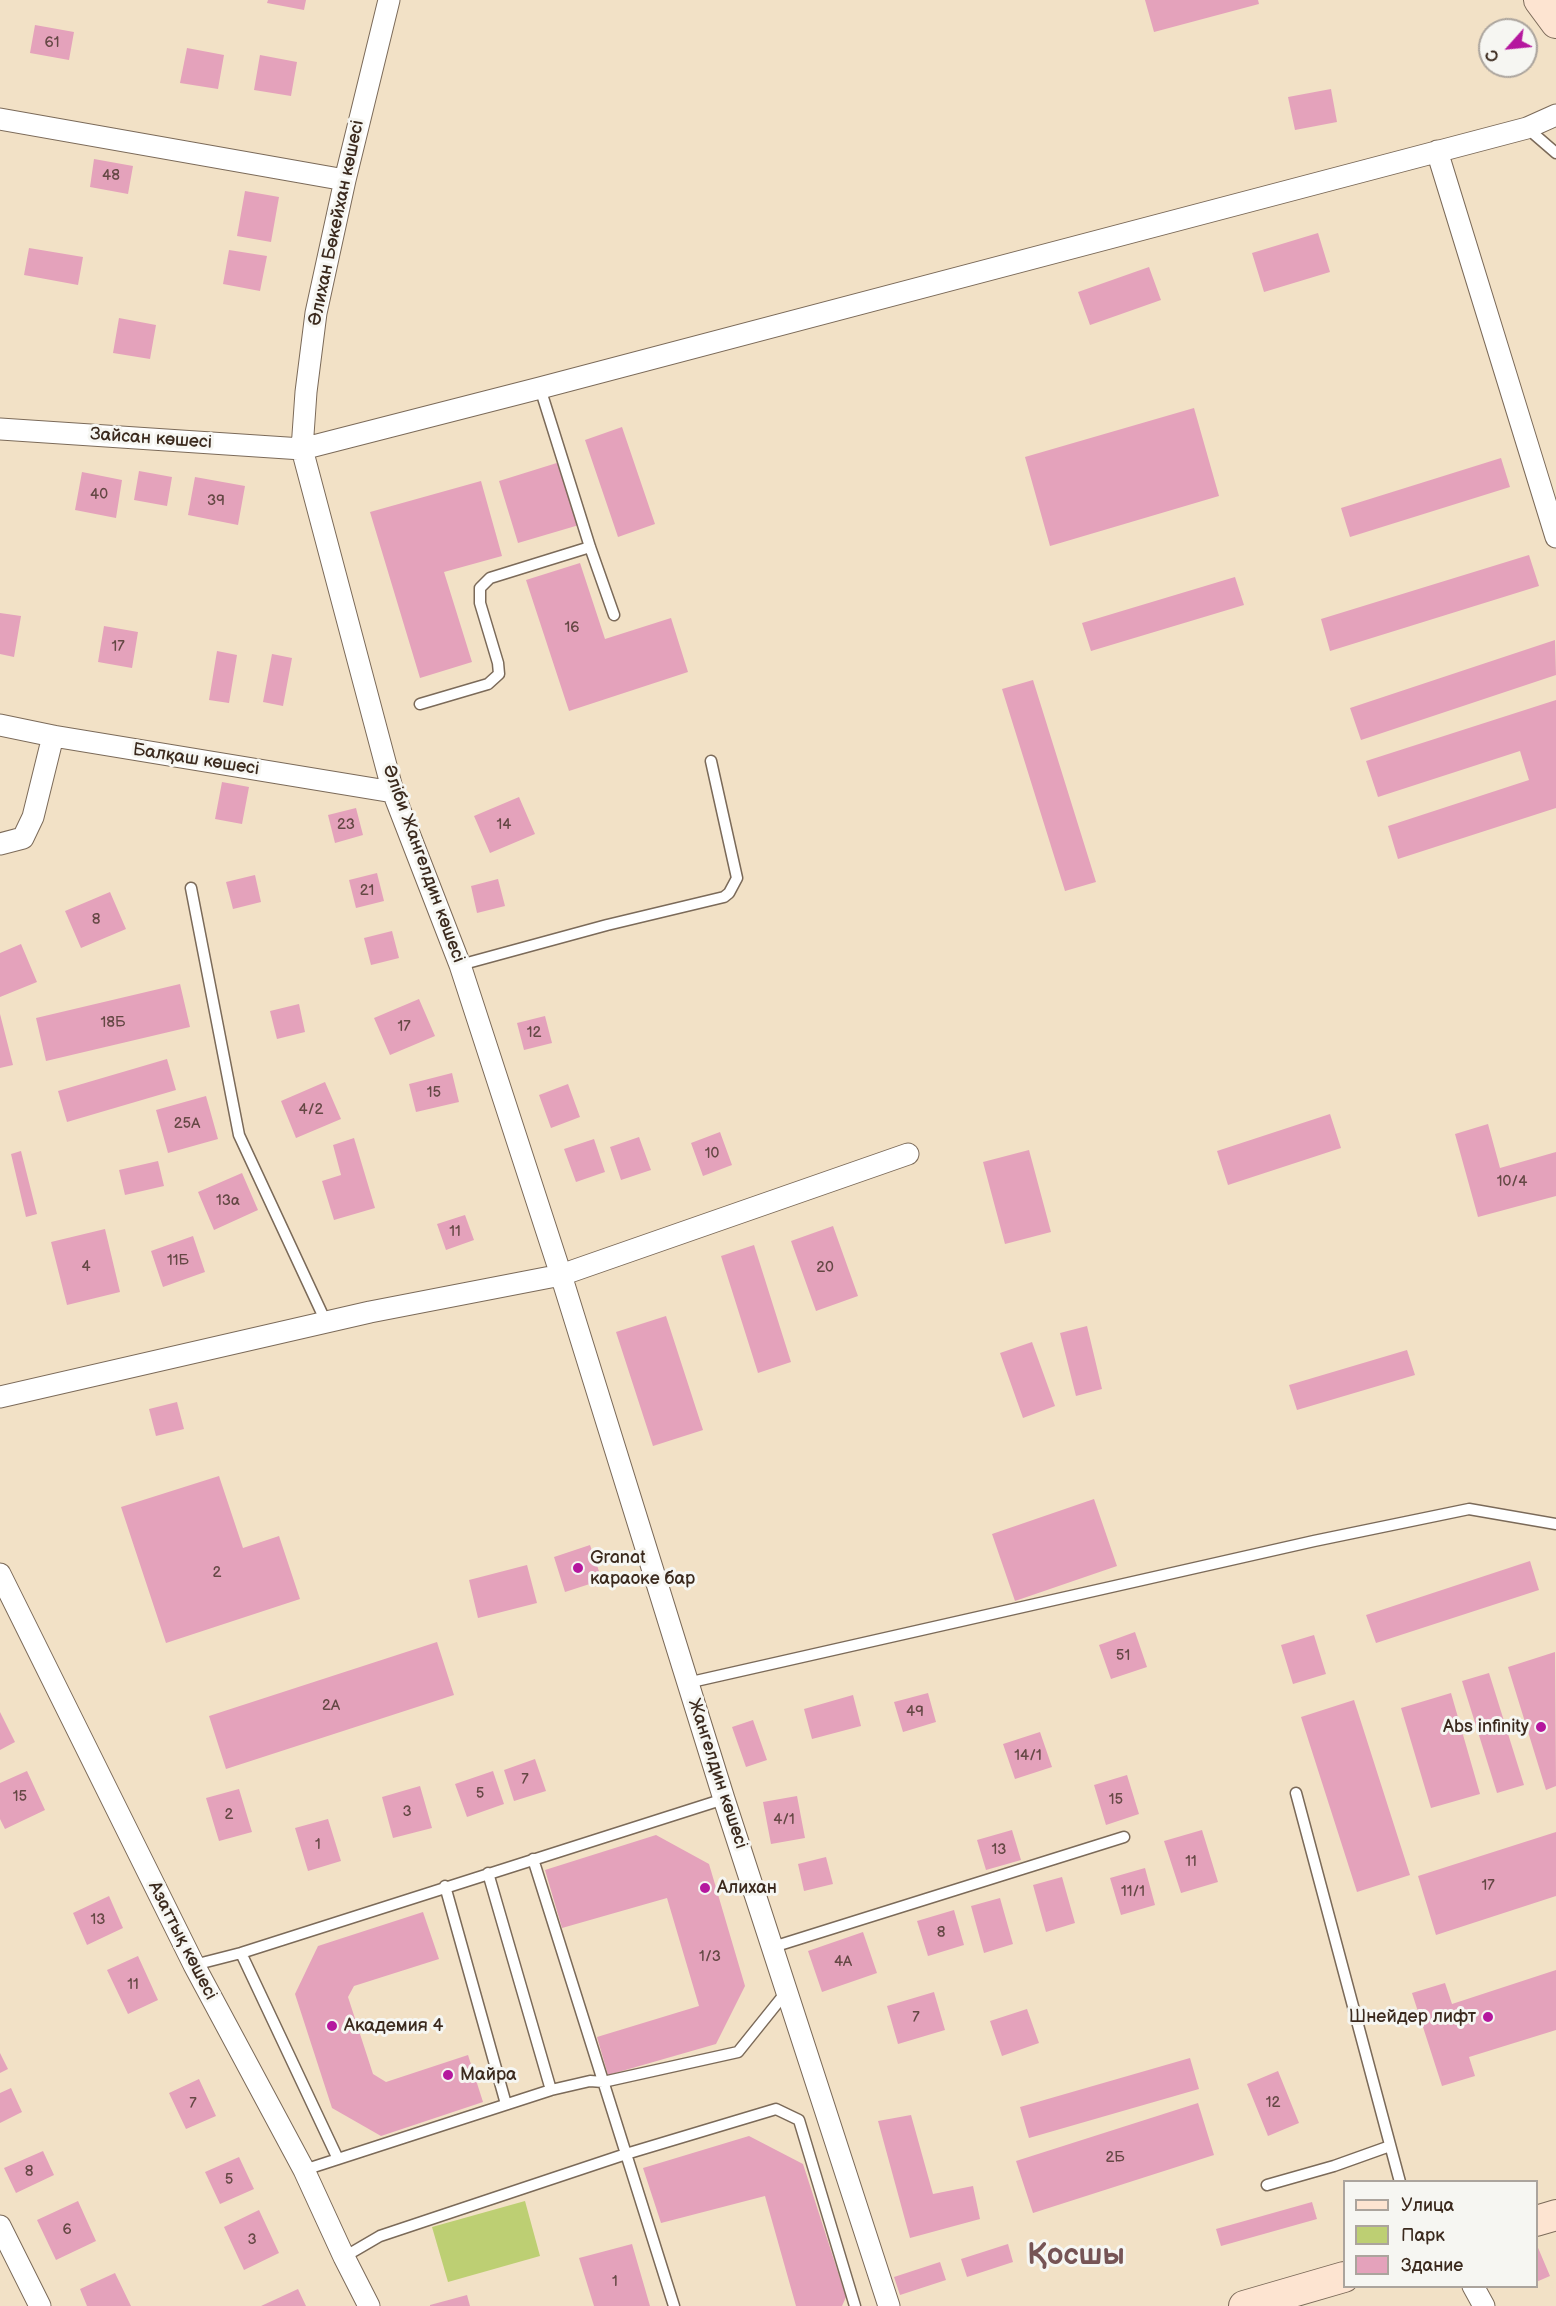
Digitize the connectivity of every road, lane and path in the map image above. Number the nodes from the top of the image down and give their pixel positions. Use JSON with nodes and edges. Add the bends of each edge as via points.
{"nodes":[{"id":1,"x":388,"y":0,"type":"edge"},
{"id":2,"x":1539,"y":0,"type":"edge"},
{"id":3,"x":1556,"y":23,"type":"edge"},
{"id":4,"x":1556,"y":116,"type":"edge"},
{"id":5,"x":0,"y":119,"type":"edge"},
{"id":6,"x":1527,"y":128,"type":"junction"},
{"id":7,"x":1437,"y":152,"type":"junction"},
{"id":8,"x":1556,"y":153,"type":"edge"},
{"id":9,"x":345,"y":180,"type":"junction"},
{"id":10,"x":540,"y":388,"type":"junction"},
{"id":11,"x":0,"y":429,"type":"edge"},
{"id":12,"x":302,"y":449,"type":"junction"},
{"id":13,"x":1556,"y":537,"type":"edge"},
{"id":14,"x":590,"y":547,"type":"junction"},
{"id":15,"x":614,"y":615,"type":"dead end"},
{"id":16,"x":420,"y":704,"type":"dead end"},
{"id":17,"x":0,"y":726,"type":"edge"},
{"id":18,"x":53,"y":736,"type":"junction"},
{"id":19,"x":711,"y":761,"type":"dead end"},
{"id":20,"x":393,"y":792,"type":"junction"},
{"id":21,"x":0,"y":844,"type":"edge"},
{"id":22,"x":191,"y":888,"type":"dead end"},
{"id":23,"x":460,"y":965,"type":"junction"},
{"id":24,"x":908,"y":1154,"type":"dead end"},
{"id":25,"x":561,"y":1275,"type":"junction"},
{"id":26,"x":326,"y":1322,"type":"junction"},
{"id":27,"x":0,"y":1397,"type":"edge"},
{"id":28,"x":1556,"y":1524,"type":"edge"},
{"id":29,"x":0,"y":1574,"type":"edge"},
{"id":30,"x":687,"y":1683,"type":"junction"},
{"id":31,"x":1296,"y":1793,"type":"dead end"},
{"id":32,"x":724,"y":1799,"type":"junction"},
{"id":33,"x":1124,"y":1837,"type":"dead end"},
{"id":34,"x":533,"y":1859,"type":"junction"},
{"id":35,"x":488,"y":1873,"type":"junction"},
{"id":36,"x":446,"y":1886,"type":"junction"},
{"id":37,"x":773,"y":1947,"type":"junction"},
{"id":38,"x":241,"y":1953,"type":"junction"},
{"id":39,"x":194,"y":1965,"type":"junction"},
{"id":40,"x":787,"y":1991,"type":"junction"},
{"id":41,"x":603,"y":2082,"type":"junction"},
{"id":42,"x":551,"y":2090,"type":"junction"},
{"id":43,"x":506,"y":2104,"type":"junction"},
{"id":44,"x":1390,"y":2146,"type":"junction"},
{"id":45,"x":626,"y":2154,"type":"junction"},
{"id":46,"x":338,"y":2159,"type":"junction"},
{"id":47,"x":304,"y":2170,"type":"junction"},
{"id":48,"x":1400,"y":2180,"type":"edge"},
{"id":49,"x":1267,"y":2185,"type":"dead end"},
{"id":50,"x":1556,"y":2215,"type":"edge"},
{"id":51,"x":1538,"y":2220,"type":"edge"},
{"id":52,"x":0,"y":2226,"type":"edge"},
{"id":53,"x":344,"y":2257,"type":"junction"},
{"id":54,"x":1343,"y":2277,"type":"edge"},
{"id":55,"x":1474,"y":2288,"type":"edge"},
{"id":56,"x":40,"y":2306,"type":"edge"},
{"id":57,"x":369,"y":2306,"type":"edge"},
{"id":58,"x":674,"y":2306,"type":"edge"},
{"id":59,"x":855,"y":2306,"type":"edge"},
{"id":60,"x":889,"y":2306,"type":"edge"},
{"id":61,"x":1245,"y":2306,"type":"edge"},
{"id":62,"x":1484,"y":2306,"type":"edge"}],
"edges":[{"from":1,"to":9,"type":"street","name":"Әлихан Бөкейхан көшесі"},
{"from":2,"to":3,"type":"main road"},
{"from":4,"to":6,"type":"street","name":"Зайсан көшесі"},
{"from":5,"to":9,"type":"street"},
{"from":6,"to":7,"type":"street","name":"Зайсан көшесі"},
{"from":6,"to":8,"type":"lane"},
{"from":7,"to":10,"type":"street","name":"Зайсан көшесі"},
{"from":7,"to":13,"type":"street"},
{"from":9,"to":12,"type":"street","name":"Әлихан Бөкейхан көшесі","via":[[316,313]]},
{"from":10,"to":12,"type":"street","name":"Зайсан көшесі"},
{"from":10,"to":14,"type":"lane"},
{"from":11,"to":12,"type":"street","name":"Зайсан көшесі"},
{"from":12,"to":20,"type":"street","name":"Әліби Жангелдин көшесі"},
{"from":14,"to":15,"type":"lane"},
{"from":14,"to":16,"type":"lane","via":[[490,578],[480,588],[480,603],[499,674],[488,684]]},
{"from":17,"to":18,"type":"street","name":"Балқаш көшесі"},
{"from":18,"to":20,"type":"street","name":"Балқаш көшесі"},
{"from":18,"to":21,"type":"street","via":[[33,817],[23,838]]},
{"from":19,"to":23,"type":"lane","via":[[737,878],[729,893]]},
{"from":20,"to":23,"type":"street","name":"Әліби Жангелдин көшесі"},
{"from":22,"to":26,"type":"lane","via":[[240,1136]]},
{"from":23,"to":25,"type":"street","name":"Әліби Жангелдин көшесі"},
{"from":24,"to":25,"type":"street"},
{"from":25,"to":26,"type":"street"},
{"from":25,"to":30,"type":"street","name":"Жангелдин көшесі"},
{"from":26,"to":27,"type":"street"},
{"from":28,"to":30,"type":"lane","via":[[1469,1509]]},
{"from":29,"to":39,"type":"street","name":"Азаттық көшесі"},
{"from":30,"to":32,"type":"street","name":"Жангелдин көшесі"},
{"from":31,"to":44,"type":"lane"},
{"from":32,"to":34,"type":"lane"},
{"from":32,"to":37,"type":"street","name":"Жангелдин көшесі"},
{"from":33,"to":37,"type":"lane"},
{"from":34,"to":35,"type":"lane"},
{"from":34,"to":41,"type":"lane"},
{"from":35,"to":36,"type":"lane"},
{"from":35,"to":42,"type":"lane"},
{"from":36,"to":38,"type":"lane"},
{"from":36,"to":43,"type":"lane"},
{"from":37,"to":40,"type":"street","name":"Жангелдин көшесі"},
{"from":38,"to":39,"type":"lane"},
{"from":38,"to":46,"type":"lane"},
{"from":39,"to":47,"type":"street","name":"Азаттық көшесі"},
{"from":40,"to":41,"type":"lane","via":[[738,2052]]},
{"from":40,"to":60,"type":"street","name":"Жангелдин көшесі"},
{"from":41,"to":42,"type":"lane"},
{"from":41,"to":45,"type":"lane"},
{"from":42,"to":43,"type":"lane"},
{"from":43,"to":46,"type":"lane"},
{"from":44,"to":48,"type":"lane"},
{"from":44,"to":49,"type":"lane"},
{"from":45,"to":53,"type":"lane","via":[[380,2236]]},
{"from":45,"to":58,"type":"lane"},
{"from":45,"to":59,"type":"lane","via":[[776,2109],[799,2120]]},
{"from":46,"to":47,"type":"lane"},
{"from":47,"to":53,"type":"street","name":"Азаттық көшесі"},
{"from":50,"to":51,"type":"main road"},
{"from":52,"to":56,"type":"street"},
{"from":53,"to":57,"type":"street","name":"Азаттық көшесі"},
{"from":54,"to":61,"type":"main road"},
{"from":55,"to":62,"type":"street"}]}
